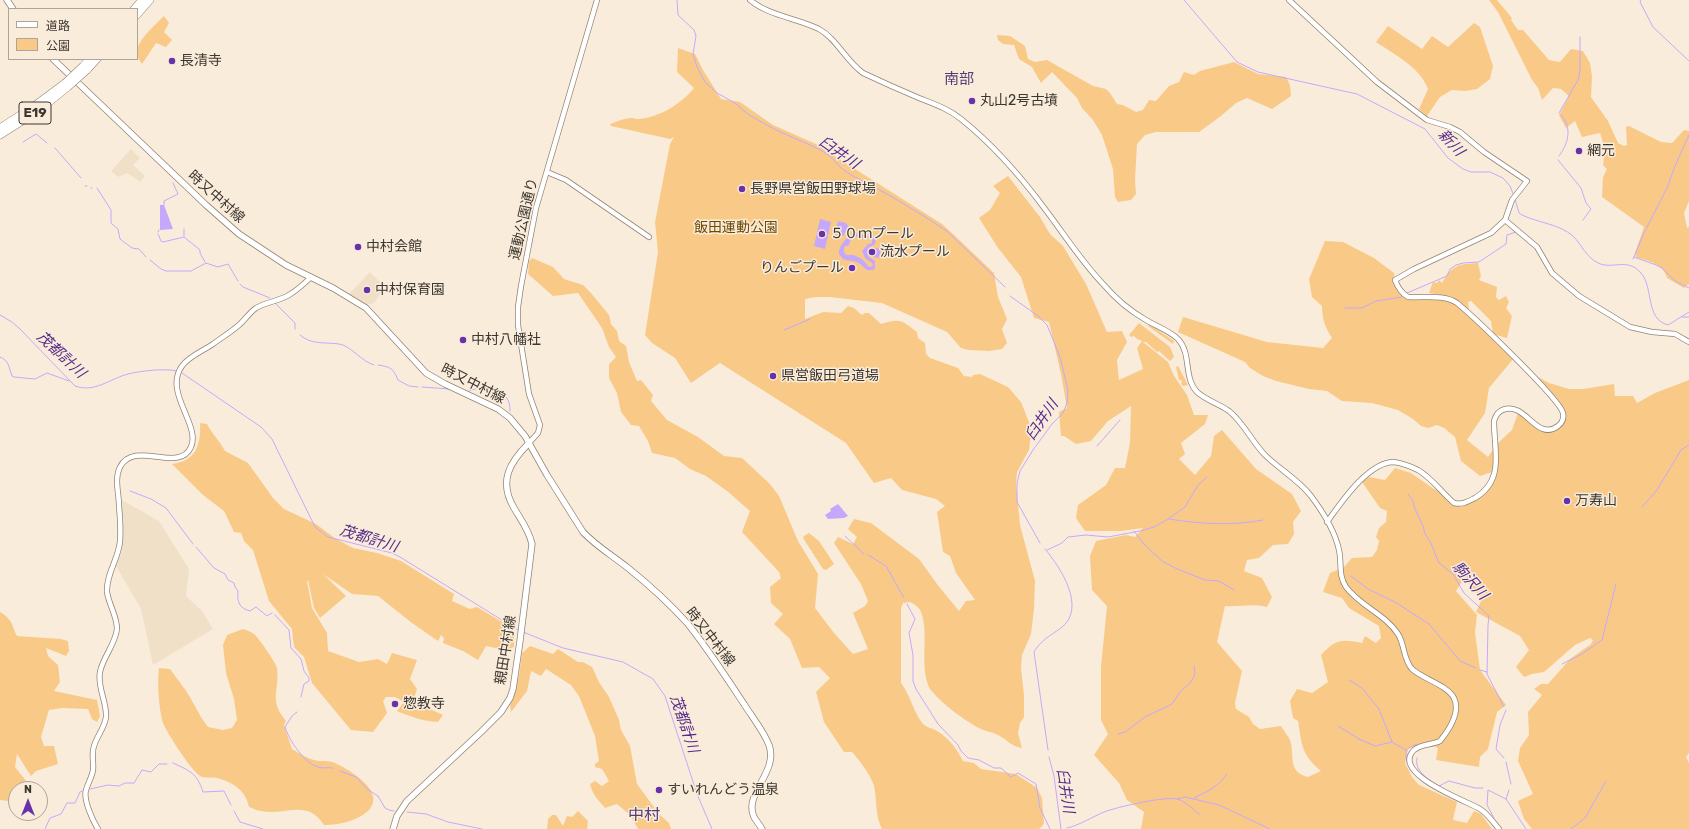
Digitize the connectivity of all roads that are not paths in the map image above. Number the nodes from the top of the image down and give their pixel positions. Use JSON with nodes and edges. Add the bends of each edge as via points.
{"nodes":[{"id":1,"x":142,"y":0,"type":"edge"},
{"id":2,"x":150,"y":0,"type":"edge"},
{"id":3,"x":597,"y":0,"type":"edge"},
{"id":4,"x":750,"y":0,"type":"edge"},
{"id":5,"x":1289,"y":0,"type":"edge"},
{"id":6,"x":135,"y":8,"type":"edge"},
{"id":7,"x":138,"y":14,"type":"edge"},
{"id":8,"x":54,"y":60,"type":"edge"},
{"id":9,"x":89,"y":60,"type":"edge"},
{"id":10,"x":96,"y":60,"type":"edge"},
{"id":11,"x":85,"y":68,"type":"junction"},
{"id":12,"x":67,"y":85,"type":"junction"},
{"id":13,"x":0,"y":128,"type":"edge"},
{"id":14,"x":0,"y":135,"type":"edge"},
{"id":15,"x":547,"y":172,"type":"junction"},
{"id":16,"x":1505,"y":220,"type":"junction"},
{"id":17,"x":648,"y":237,"type":"dead end"},
{"id":18,"x":311,"y":277,"type":"junction"},
{"id":19,"x":1689,"y":342,"type":"edge"},
{"id":20,"x":529,"y":443,"type":"junction"},
{"id":21,"x":1327,"y":522,"type":"junction"},
{"id":22,"x":98,"y":829,"type":"edge"},
{"id":23,"x":393,"y":829,"type":"edge"},
{"id":24,"x":762,"y":829,"type":"edge"},
{"id":25,"x":1499,"y":829,"type":"edge"}],
"edges":[{"from":1,"to":6,"type":"highway"},
{"from":2,"to":7,"type":"highway"},
{"from":3,"to":15,"type":"street","name":"運動公園通り"},
{"from":4,"to":21,"type":"street","via":[[763,8],[820,30],[863,73],[946,109],[963,120],[1018,176],[1084,263],[1104,285],[1131,310],[1179,340],[1185,351],[1188,374],[1194,388],[1232,414],[1266,456],[1306,489]]},
{"from":5,"to":16,"type":"street","via":[[1377,82],[1427,120],[1460,132],[1527,181],[1512,200]]},
{"from":8,"to":18,"type":"main road","name":"時又中村線","via":[[206,206],[239,234],[286,265]]},
{"from":9,"to":11,"type":"highway","number":"E19"},
{"from":10,"to":11,"type":"highway","number":"E19"},
{"from":11,"to":12,"type":"highway","number":"E19","bridge":true},
{"from":12,"to":13,"type":"highway","number":"E19"},
{"from":12,"to":14,"type":"highway","number":"E19","via":[[38,111]]},
{"from":15,"to":17,"type":"street","via":[[566,180]]},
{"from":15,"to":20,"type":"street","name":"運動公園通り","via":[[532,224],[518,307],[518,325],[529,394],[540,425]]},
{"from":16,"to":19,"type":"street","via":[[1537,248],[1552,273],[1579,296],[1630,327],[1675,334]]},
{"from":16,"to":21,"type":"street","via":[[1490,232],[1395,280],[1403,294],[1408,297],[1452,299],[1560,406],[1563,420],[1553,429],[1546,430],[1539,428],[1515,409],[1502,410],[1496,414],[1496,471],[1486,490],[1464,503],[1454,503],[1418,470],[1395,462],[1378,468],[1360,480]]},
{"from":18,"to":20,"type":"main road","name":"時又中村線","via":[[366,308],[426,373],[498,409],[517,425]]},
{"from":18,"to":22,"type":"street","via":[[288,296],[256,308],[238,326],[190,358],[180,368],[177,382],[179,395],[193,435],[189,451],[183,456],[176,457],[136,455],[121,466],[116,479],[120,541],[107,591],[117,629],[100,672],[106,720],[92,750],[94,768],[85,792],[85,800]]},
{"from":20,"to":23,"type":"main road","name":"親田中村線","via":[[515,457],[507,479],[511,503],[528,531],[532,544],[513,689],[505,706],[482,732],[407,801],[397,816]]},
{"from":20,"to":24,"type":"main road","name":"時又中村線","via":[[583,532],[628,568],[687,624],[762,732],[770,750],[770,763],[754,797],[752,809],[753,816]]},
{"from":21,"to":25,"type":"street","via":[[1339,549],[1341,577],[1345,585],[1400,636],[1407,663],[1413,670],[1448,691],[1453,697],[1456,712],[1452,723],[1440,741],[1420,746],[1413,751],[1410,764],[1417,775],[1432,785],[1482,810]]}]}
